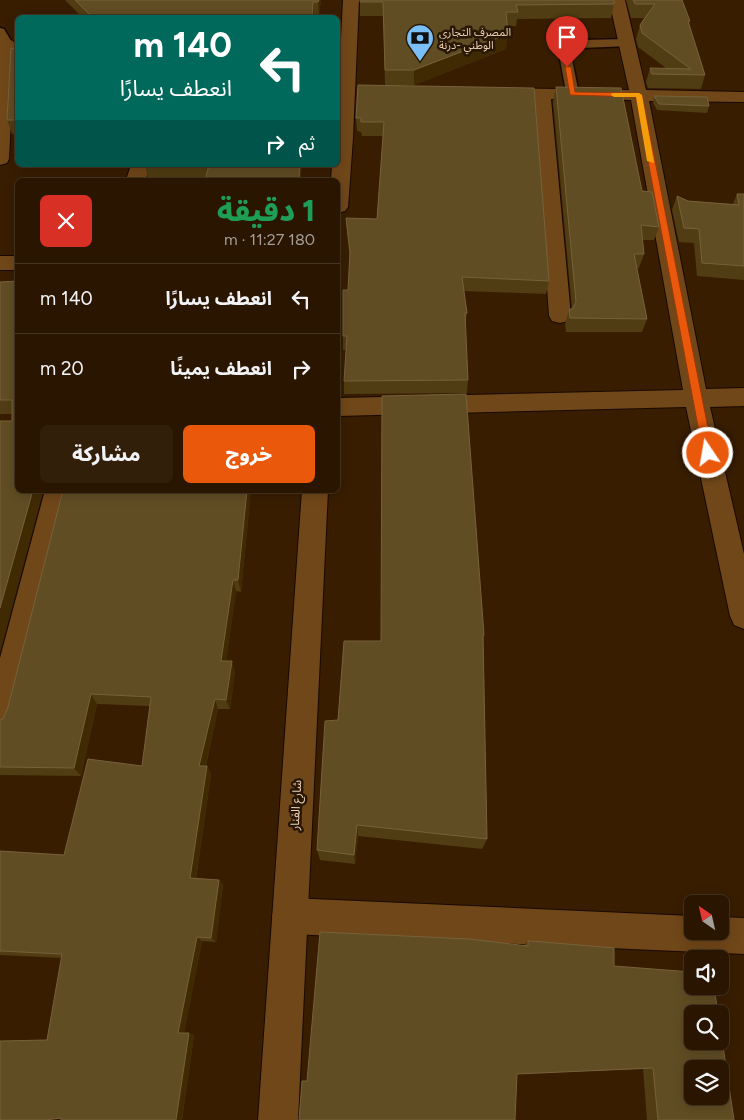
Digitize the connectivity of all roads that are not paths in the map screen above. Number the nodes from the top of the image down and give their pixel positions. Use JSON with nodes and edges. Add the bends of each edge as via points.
{"nodes":[{"id":1,"x":351,"y":0,"type":"edge"},
{"id":2,"x":617,"y":0,"type":"edge"},
{"id":3,"x":343,"y":40,"type":"edge"},
{"id":4,"x":6,"y":41,"type":"edge"},
{"id":5,"x":627,"y":43,"type":"junction"},
{"id":6,"x":346,"y":91,"type":"junction"},
{"id":7,"x":366,"y":91,"type":"edge"},
{"id":8,"x":483,"y":93,"type":"edge"},
{"id":9,"x":542,"y":94,"type":"junction"},
{"id":10,"x":572,"y":94,"type":"junction"},
{"id":11,"x":639,"y":95,"type":"junction"},
{"id":12,"x":744,"y":97,"type":"edge"},
{"id":13,"x":0,"y":159,"type":"edge"},
{"id":14,"x":340,"y":178,"type":"edge"},
{"id":15,"x":0,"y":263,"type":"edge"},
{"id":16,"x":15,"y":263,"type":"edge"},
{"id":17,"x":560,"y":316,"type":"dead end"},
{"id":18,"x":696,"y":398,"type":"junction"},
{"id":19,"x":744,"y":398,"type":"edge"},
{"id":20,"x":340,"y":407,"type":"edge"},
{"id":21,"x":57,"y":493,"type":"edge"},
{"id":22,"x":315,"y":493,"type":"edge"},
{"id":23,"x":744,"y":616,"type":"edge"},
{"id":24,"x":0,"y":716,"type":"edge"},
{"id":25,"x":290,"y":916,"type":"junction"},
{"id":26,"x":744,"y":936,"type":"edge"},
{"id":27,"x":278,"y":1120,"type":"edge"}],
"edges":[{"from":1,"to":3,"type":"street"},
{"from":2,"to":5,"type":"street"},
{"from":3,"to":6,"type":"street"},
{"from":4,"to":13,"type":"street"},
{"from":5,"to":10,"type":"lane","via":[[580,44],[568,48],[565,54]]},
{"from":5,"to":11,"type":"street"},
{"from":6,"to":7,"type":"street"},
{"from":6,"to":14,"type":"street"},
{"from":8,"to":9,"type":"street"},
{"from":9,"to":10,"type":"street"},
{"from":9,"to":17,"type":"street"},
{"from":10,"to":11,"type":"street"},
{"from":11,"to":12,"type":"street"},
{"from":11,"to":18,"type":"street"},
{"from":15,"to":16,"type":"street"},
{"from":18,"to":19,"type":"street"},
{"from":18,"to":20,"type":"street"},
{"from":18,"to":23,"type":"street"},
{"from":21,"to":24,"type":"street"},
{"from":22,"to":25,"type":"street","name":"شارع الفنار"},
{"from":25,"to":26,"type":"street"},
{"from":25,"to":27,"type":"street","name":"شارع الفنار"}]}
